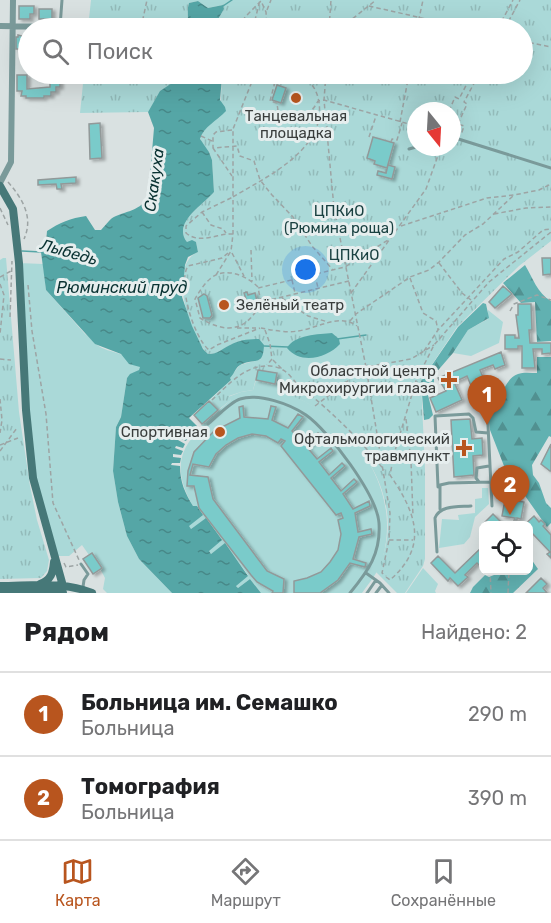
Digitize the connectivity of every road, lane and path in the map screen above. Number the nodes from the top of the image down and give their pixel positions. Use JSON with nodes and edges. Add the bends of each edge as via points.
{"nodes":[{"id":1,"x":13,"y":0,"type":"edge"},
{"id":2,"x":62,"y":0,"type":"edge"},
{"id":3,"x":147,"y":0,"type":"edge"},
{"id":4,"x":271,"y":0,"type":"edge"},
{"id":5,"x":331,"y":0,"type":"edge"},
{"id":6,"x":376,"y":0,"type":"edge"},
{"id":7,"x":423,"y":0,"type":"edge"},
{"id":8,"x":513,"y":0,"type":"edge"},
{"id":9,"x":520,"y":0,"type":"edge"},
{"id":10,"x":260,"y":1,"type":"edge"},
{"id":11,"x":369,"y":6,"type":"junction"},
{"id":12,"x":510,"y":6,"type":"junction"},
{"id":13,"x":515,"y":9,"type":"junction"},
{"id":14,"x":266,"y":12,"type":"junction"},
{"id":15,"x":419,"y":17,"type":"junction"},
{"id":16,"x":61,"y":18,"type":"edge"},
{"id":17,"x":143,"y":18,"type":"edge"},
{"id":18,"x":245,"y":18,"type":"edge"},
{"id":19,"x":256,"y":18,"type":"edge"},
{"id":20,"x":266,"y":18,"type":"edge"},
{"id":21,"x":330,"y":18,"type":"edge"},
{"id":22,"x":354,"y":18,"type":"edge"},
{"id":23,"x":423,"y":18,"type":"edge"},
{"id":24,"x":503,"y":18,"type":"edge"},
{"id":25,"x":509,"y":18,"type":"edge"},
{"id":26,"x":0,"y":26,"type":"edge"},
{"id":27,"x":12,"y":27,"type":"junction"},
{"id":28,"x":18,"y":27,"type":"edge"},
{"id":29,"x":533,"y":43,"type":"edge"},
{"id":30,"x":551,"y":47,"type":"edge"},
{"id":31,"x":251,"y":84,"type":"edge"},
{"id":32,"x":274,"y":84,"type":"edge"},
{"id":33,"x":313,"y":84,"type":"edge"},
{"id":34,"x":325,"y":84,"type":"edge"},
{"id":35,"x":407,"y":84,"type":"edge"},
{"id":36,"x":467,"y":84,"type":"edge"},
{"id":37,"x":474,"y":84,"type":"edge"},
{"id":38,"x":459,"y":99,"type":"junction"},
{"id":39,"x":324,"y":100,"type":"junction"},
{"id":40,"x":316,"y":101,"type":"junction"},
{"id":41,"x":453,"y":102,"type":"edge"},
{"id":42,"x":464,"y":102,"type":"junction"},
{"id":43,"x":376,"y":115,"type":"junction"},
{"id":44,"x":461,"y":117,"type":"edge"},
{"id":45,"x":401,"y":122,"type":"junction"},
{"id":46,"x":407,"y":124,"type":"edge"},
{"id":47,"x":233,"y":129,"type":"junction"},
{"id":48,"x":201,"y":136,"type":"dead end"},
{"id":49,"x":369,"y":137,"type":"dead end"},
{"id":50,"x":461,"y":139,"type":"edge"},
{"id":51,"x":213,"y":141,"type":"junction"},
{"id":52,"x":391,"y":142,"type":"dead end"},
{"id":53,"x":232,"y":145,"type":"junction"},
{"id":54,"x":213,"y":148,"type":"junction"},
{"id":55,"x":438,"y":156,"type":"edge"},
{"id":56,"x":551,"y":168,"type":"edge"},
{"id":57,"x":233,"y":176,"type":"junction"},
{"id":58,"x":260,"y":180,"type":"junction"},
{"id":59,"x":551,"y":184,"type":"edge"},
{"id":60,"x":0,"y":185,"type":"edge"},
{"id":61,"x":514,"y":195,"type":"junction"},
{"id":62,"x":233,"y":197,"type":"junction"},
{"id":63,"x":551,"y":207,"type":"edge"},
{"id":64,"x":0,"y":208,"type":"edge"},
{"id":65,"x":202,"y":212,"type":"junction"},
{"id":66,"x":493,"y":214,"type":"junction"},
{"id":67,"x":9,"y":226,"type":"dead end"},
{"id":68,"x":400,"y":227,"type":"junction"},
{"id":69,"x":551,"y":230,"type":"edge"},
{"id":70,"x":227,"y":234,"type":"junction"},
{"id":71,"x":233,"y":234,"type":"junction"},
{"id":72,"x":388,"y":240,"type":"junction"},
{"id":73,"x":251,"y":250,"type":"dead end"},
{"id":74,"x":231,"y":251,"type":"junction"},
{"id":75,"x":15,"y":253,"type":"junction"},
{"id":76,"x":439,"y":262,"type":"junction"},
{"id":77,"x":345,"y":267,"type":"junction"},
{"id":78,"x":11,"y":270,"type":"junction"},
{"id":79,"x":333,"y":270,"type":"junction"},
{"id":80,"x":216,"y":275,"type":"junction"},
{"id":81,"x":315,"y":275,"type":"junction"},
{"id":82,"x":244,"y":276,"type":"junction"},
{"id":83,"x":0,"y":277,"type":"edge"},
{"id":84,"x":410,"y":277,"type":"junction"},
{"id":85,"x":292,"y":280,"type":"junction"},
{"id":86,"x":27,"y":281,"type":"dead end"},
{"id":87,"x":349,"y":281,"type":"junction"},
{"id":88,"x":252,"y":282,"type":"junction"},
{"id":89,"x":0,"y":284,"type":"edge"},
{"id":90,"x":258,"y":288,"type":"junction"},
{"id":91,"x":318,"y":288,"type":"junction"},
{"id":92,"x":351,"y":293,"type":"junction"},
{"id":93,"x":295,"y":294,"type":"junction"},
{"id":94,"x":281,"y":297,"type":"junction"},
{"id":95,"x":467,"y":297,"type":"junction"},
{"id":96,"x":551,"y":300,"type":"edge"},
{"id":97,"x":472,"y":301,"type":"junction"},
{"id":98,"x":261,"y":302,"type":"junction"},
{"id":99,"x":510,"y":310,"type":"dead end"},
{"id":100,"x":356,"y":314,"type":"junction"},
{"id":101,"x":10,"y":317,"type":"dead end"},
{"id":102,"x":350,"y":321,"type":"junction"},
{"id":103,"x":328,"y":322,"type":"junction"},
{"id":104,"x":359,"y":326,"type":"junction"},
{"id":105,"x":236,"y":328,"type":"junction"},
{"id":106,"x":260,"y":328,"type":"junction"},
{"id":107,"x":264,"y":328,"type":"junction"},
{"id":108,"x":438,"y":330,"type":"junction"},
{"id":109,"x":0,"y":334,"type":"edge"},
{"id":110,"x":434,"y":345,"type":"junction"},
{"id":111,"x":424,"y":351,"type":"junction"},
{"id":112,"x":0,"y":359,"type":"edge"},
{"id":113,"x":272,"y":359,"type":"junction"},
{"id":114,"x":11,"y":360,"type":"dead end"},
{"id":115,"x":266,"y":365,"type":"junction"},
{"id":116,"x":366,"y":366,"type":"junction"},
{"id":117,"x":283,"y":369,"type":"junction"},
{"id":118,"x":0,"y":399,"type":"edge"},
{"id":119,"x":212,"y":400,"type":"dead end"},
{"id":120,"x":318,"y":403,"type":"junction"},
{"id":121,"x":487,"y":405,"type":"dead end"},
{"id":122,"x":315,"y":406,"type":"dead end"},
{"id":123,"x":406,"y":416,"type":"junction"},
{"id":124,"x":208,"y":424,"type":"dead end"},
{"id":125,"x":17,"y":428,"type":"dead end"},
{"id":126,"x":0,"y":433,"type":"edge"},
{"id":127,"x":488,"y":433,"type":"junction"},
{"id":128,"x":18,"y":438,"type":"dead end"},
{"id":129,"x":4,"y":444,"type":"junction"},
{"id":130,"x":0,"y":445,"type":"edge"},
{"id":131,"x":0,"y":451,"type":"edge"},
{"id":132,"x":489,"y":466,"type":"junction"},
{"id":133,"x":385,"y":471,"type":"junction"},
{"id":134,"x":390,"y":475,"type":"junction"},
{"id":135,"x":386,"y":476,"type":"junction"},
{"id":136,"x":480,"y":482,"type":"junction"},
{"id":137,"x":490,"y":482,"type":"junction"},
{"id":138,"x":438,"y":488,"type":"junction"},
{"id":139,"x":471,"y":506,"type":"dead end"},
{"id":140,"x":492,"y":506,"type":"dead end"},
{"id":141,"x":440,"y":509,"type":"junction"},
{"id":142,"x":413,"y":523,"type":"junction"},
{"id":143,"x":389,"y":540,"type":"junction"},
{"id":144,"x":414,"y":540,"type":"junction"},
{"id":145,"x":436,"y":552,"type":"dead end"},
{"id":146,"x":58,"y":556,"type":"junction"},
{"id":147,"x":81,"y":564,"type":"junction"},
{"id":148,"x":366,"y":573,"type":"junction"},
{"id":149,"x":490,"y":575,"type":"edge"},
{"id":150,"x":509,"y":575,"type":"edge"},
{"id":151,"x":376,"y":580,"type":"junction"},
{"id":152,"x":382,"y":585,"type":"junction"},
{"id":153,"x":0,"y":586,"type":"edge"},
{"id":154,"x":37,"y":586,"type":"junction"},
{"id":155,"x":82,"y":589,"type":"junction"},
{"id":156,"x":61,"y":590,"type":"edge"},
{"id":157,"x":0,"y":592,"type":"edge"},
{"id":158,"x":92,"y":593,"type":"edge"},
{"id":159,"x":350,"y":593,"type":"edge"},
{"id":160,"x":367,"y":593,"type":"edge"},
{"id":161,"x":376,"y":593,"type":"edge"},
{"id":162,"x":389,"y":593,"type":"edge"},
{"id":163,"x":491,"y":593,"type":"edge"},
{"id":164,"x":508,"y":593,"type":"edge"}],
"edges":[{"from":1,"to":27,"type":"street"},
{"from":2,"to":16,"type":"lane"},
{"from":3,"to":17,"type":"path"},
{"from":4,"to":14,"type":"path"},
{"from":5,"to":21,"type":"path"},
{"from":6,"to":11,"type":"path"},
{"from":7,"to":15,"type":"path"},
{"from":8,"to":12,"type":"path"},
{"from":9,"to":13,"type":"path"},
{"from":10,"to":14,"type":"path"},
{"from":10,"to":18,"type":"path"},
{"from":10,"to":19,"type":"path"},
{"from":11,"to":15,"type":"path"},
{"from":11,"to":22,"type":"path"},
{"from":12,"to":13,"type":"path"},
{"from":12,"to":24,"type":"path"},
{"from":13,"to":25,"type":"path"},
{"from":14,"to":20,"type":"path"},
{"from":15,"to":23,"type":"path"},
{"from":26,"to":27,"type":"street"},
{"from":27,"to":28,"type":"street"},
{"from":27,"to":60,"type":"street","via":[[11,162]]},
{"from":29,"to":30,"type":"path"},
{"from":31,"to":47,"type":"path"},
{"from":32,"to":40,"type":"path","via":[[270,101],[277,103],[278,111],[289,118],[305,117],[313,111]]},
{"from":33,"to":40,"type":"path"},
{"from":34,"to":39,"type":"path"},
{"from":35,"to":45,"type":"path"},
{"from":36,"to":38,"type":"path"},
{"from":37,"to":42,"type":"path"},
{"from":38,"to":41,"type":"path","via":[[455,97]]},
{"from":38,"to":42,"type":"path"},
{"from":39,"to":40,"type":"path"},
{"from":39,"to":43,"type":"path"},
{"from":39,"to":77,"type":"path","via":[[334,208]]},
{"from":40,"to":58,"type":"path","via":[[315,132],[287,163]]},
{"from":42,"to":44,"type":"path","via":[[467,104]]},
{"from":43,"to":45,"type":"path"},
{"from":43,"to":49,"type":"path"},
{"from":45,"to":46,"type":"path"},
{"from":45,"to":52,"type":"path","via":[[397,140]]},
{"from":47,"to":51,"type":"path","via":[[216,132]]},
{"from":47,"to":53,"type":"path"},
{"from":48,"to":51,"type":"path"},
{"from":50,"to":56,"type":"lane"},
{"from":51,"to":54,"type":"path"},
{"from":53,"to":54,"type":"path"},
{"from":53,"to":57,"type":"path"},
{"from":53,"to":58,"type":"path","via":[[237,146],[240,156],[254,161]]},
{"from":54,"to":57,"type":"path"},
{"from":55,"to":68,"type":"path","via":[[426,189]]},
{"from":57,"to":62,"type":"path"},
{"from":58,"to":62,"type":"path"},
{"from":58,"to":79,"type":"path"},
{"from":59,"to":61,"type":"path"},
{"from":60,"to":75,"type":"street","via":[[13,209]]},
{"from":61,"to":66,"type":"path"},
{"from":61,"to":68,"type":"path","via":[[487,198]]},
{"from":62,"to":65,"type":"path"},
{"from":62,"to":71,"type":"path"},
{"from":63,"to":66,"type":"path"},
{"from":64,"to":67,"type":"path"},
{"from":65,"to":70,"type":"path","via":[[211,225]]},
{"from":65,"to":70,"type":"path","via":[[186,226],[186,234],[200,239]]},
{"from":66,"to":76,"type":"path"},
{"from":68,"to":72,"type":"path"},
{"from":69,"to":95,"type":"path","via":[[543,230],[504,259]]},
{"from":69,"to":97,"type":"path"},
{"from":70,"to":71,"type":"path"},
{"from":71,"to":74,"type":"path"},
{"from":72,"to":77,"type":"path"},
{"from":72,"to":92,"type":"path"},
{"from":73,"to":88,"type":"path"},
{"from":74,"to":80,"type":"path"},
{"from":74,"to":82,"type":"path"},
{"from":74,"to":106,"type":"path","via":[[222,258],[185,269],[185,291],[197,333],[209,350]]},
{"from":75,"to":78,"type":"path"},
{"from":75,"to":146,"type":"street","via":[[33,478]]},
{"from":76,"to":84,"type":"path"},
{"from":76,"to":95,"type":"path"},
{"from":77,"to":79,"type":"path"},
{"from":77,"to":87,"type":"path"},
{"from":78,"to":83,"type":"path"},
{"from":78,"to":101,"type":"path"},
{"from":79,"to":81,"type":"path"},
{"from":80,"to":82,"type":"path"},
{"from":80,"to":105,"type":"path","via":[[195,299],[200,318],[212,325]]},
{"from":81,"to":85,"type":"path"},
{"from":81,"to":91,"type":"path"},
{"from":82,"to":88,"type":"path"},
{"from":84,"to":100,"type":"path"},
{"from":84,"to":108,"type":"path","via":[[423,313],[436,321]]},
{"from":85,"to":90,"type":"path"},
{"from":85,"to":93,"type":"path"},
{"from":86,"to":147,"type":"path","via":[[54,503]]},
{"from":87,"to":91,"type":"path"},
{"from":87,"to":92,"type":"path"},
{"from":88,"to":90,"type":"path"},
{"from":89,"to":109,"type":"path","via":[[4,295]]},
{"from":90,"to":98,"type":"path"},
{"from":91,"to":93,"type":"path"},
{"from":92,"to":100,"type":"path"},
{"from":93,"to":94,"type":"path"},
{"from":94,"to":98,"type":"path"},
{"from":94,"to":103,"type":"path","via":[[308,316]]},
{"from":95,"to":97,"type":"path"},
{"from":95,"to":108,"type":"path"},
{"from":96,"to":99,"type":"path","via":[[537,295],[514,304]]},
{"from":97,"to":110,"type":"path"},
{"from":98,"to":105,"type":"path","via":[[246,323]]},
{"from":100,"to":102,"type":"path"},
{"from":100,"to":104,"type":"path"},
{"from":102,"to":103,"type":"path"},
{"from":102,"to":104,"type":"path"},
{"from":103,"to":107,"type":"path","via":[[297,332]]},
{"from":104,"to":116,"type":"path"},
{"from":105,"to":106,"type":"path"},
{"from":106,"to":107,"type":"path"},
{"from":107,"to":113,"type":"path"},
{"from":108,"to":111,"type":"path"},
{"from":110,"to":111,"type":"path"},
{"from":110,"to":123,"type":"path"},
{"from":111,"to":116,"type":"path","via":[[411,358]]},
{"from":112,"to":114,"type":"path"},
{"from":113,"to":115,"type":"path"},
{"from":113,"to":117,"type":"path"},
{"from":115,"to":117,"type":"path"},
{"from":115,"to":119,"type":"path","via":[[249,369]]},
{"from":116,"to":120,"type":"path"},
{"from":116,"to":133,"type":"path"},
{"from":117,"to":120,"type":"path"},
{"from":118,"to":126,"type":"path"},
{"from":120,"to":122,"type":"path"},
{"from":120,"to":133,"type":"path","via":[[369,450]]},
{"from":121,"to":127,"type":"lane"},
{"from":123,"to":134,"type":"path"},
{"from":123,"to":142,"type":"path"},
{"from":124,"to":148,"type":"lane","via":[[239,399],[265,399],[291,406],[308,416],[344,456],[374,501],[379,537],[374,560]]},
{"from":125,"to":129,"type":"path"},
{"from":127,"to":132,"type":"lane"},
{"from":127,"to":138,"type":"lane","via":[[476,432],[469,414],[435,416]]},
{"from":128,"to":129,"type":"path"},
{"from":129,"to":130,"type":"path"},
{"from":129,"to":131,"type":"path"},
{"from":132,"to":136,"type":"lane","via":[[476,469]]},
{"from":132,"to":137,"type":"lane"},
{"from":133,"to":135,"type":"path"},
{"from":134,"to":135,"type":"path"},
{"from":134,"to":142,"type":"path","via":[[404,496]]},
{"from":135,"to":143,"type":"path"},
{"from":136,"to":137,"type":"lane"},
{"from":136,"to":138,"type":"lane","via":[[448,483]]},
{"from":137,"to":140,"type":"lane"},
{"from":138,"to":141,"type":"lane"},
{"from":139,"to":141,"type":"lane"},
{"from":141,"to":145,"type":"lane","via":[[435,518]]},
{"from":142,"to":144,"type":"path"},
{"from":143,"to":144,"type":"path"},
{"from":143,"to":144,"type":"path","via":[[382,573],[390,580],[411,556]]},
{"from":146,"to":147,"type":"path","via":[[66,567]]},
{"from":146,"to":154,"type":"street","via":[[48,581]]},
{"from":146,"to":156,"type":"street"},
{"from":147,"to":155,"type":"lane","via":[[88,574]]},
{"from":148,"to":151,"type":"lane"},
{"from":148,"to":159,"type":"lane"},
{"from":149,"to":163,"type":"path"},
{"from":150,"to":164,"type":"path"},
{"from":151,"to":152,"type":"lane"},
{"from":151,"to":160,"type":"lane"},
{"from":152,"to":161,"type":"lane"},
{"from":152,"to":162,"type":"lane"},
{"from":153,"to":154,"type":"street"},
{"from":154,"to":156,"type":"street"},
{"from":155,"to":156,"type":"street"},
{"from":155,"to":158,"type":"street"},
{"from":156,"to":157,"type":"street"}]}
